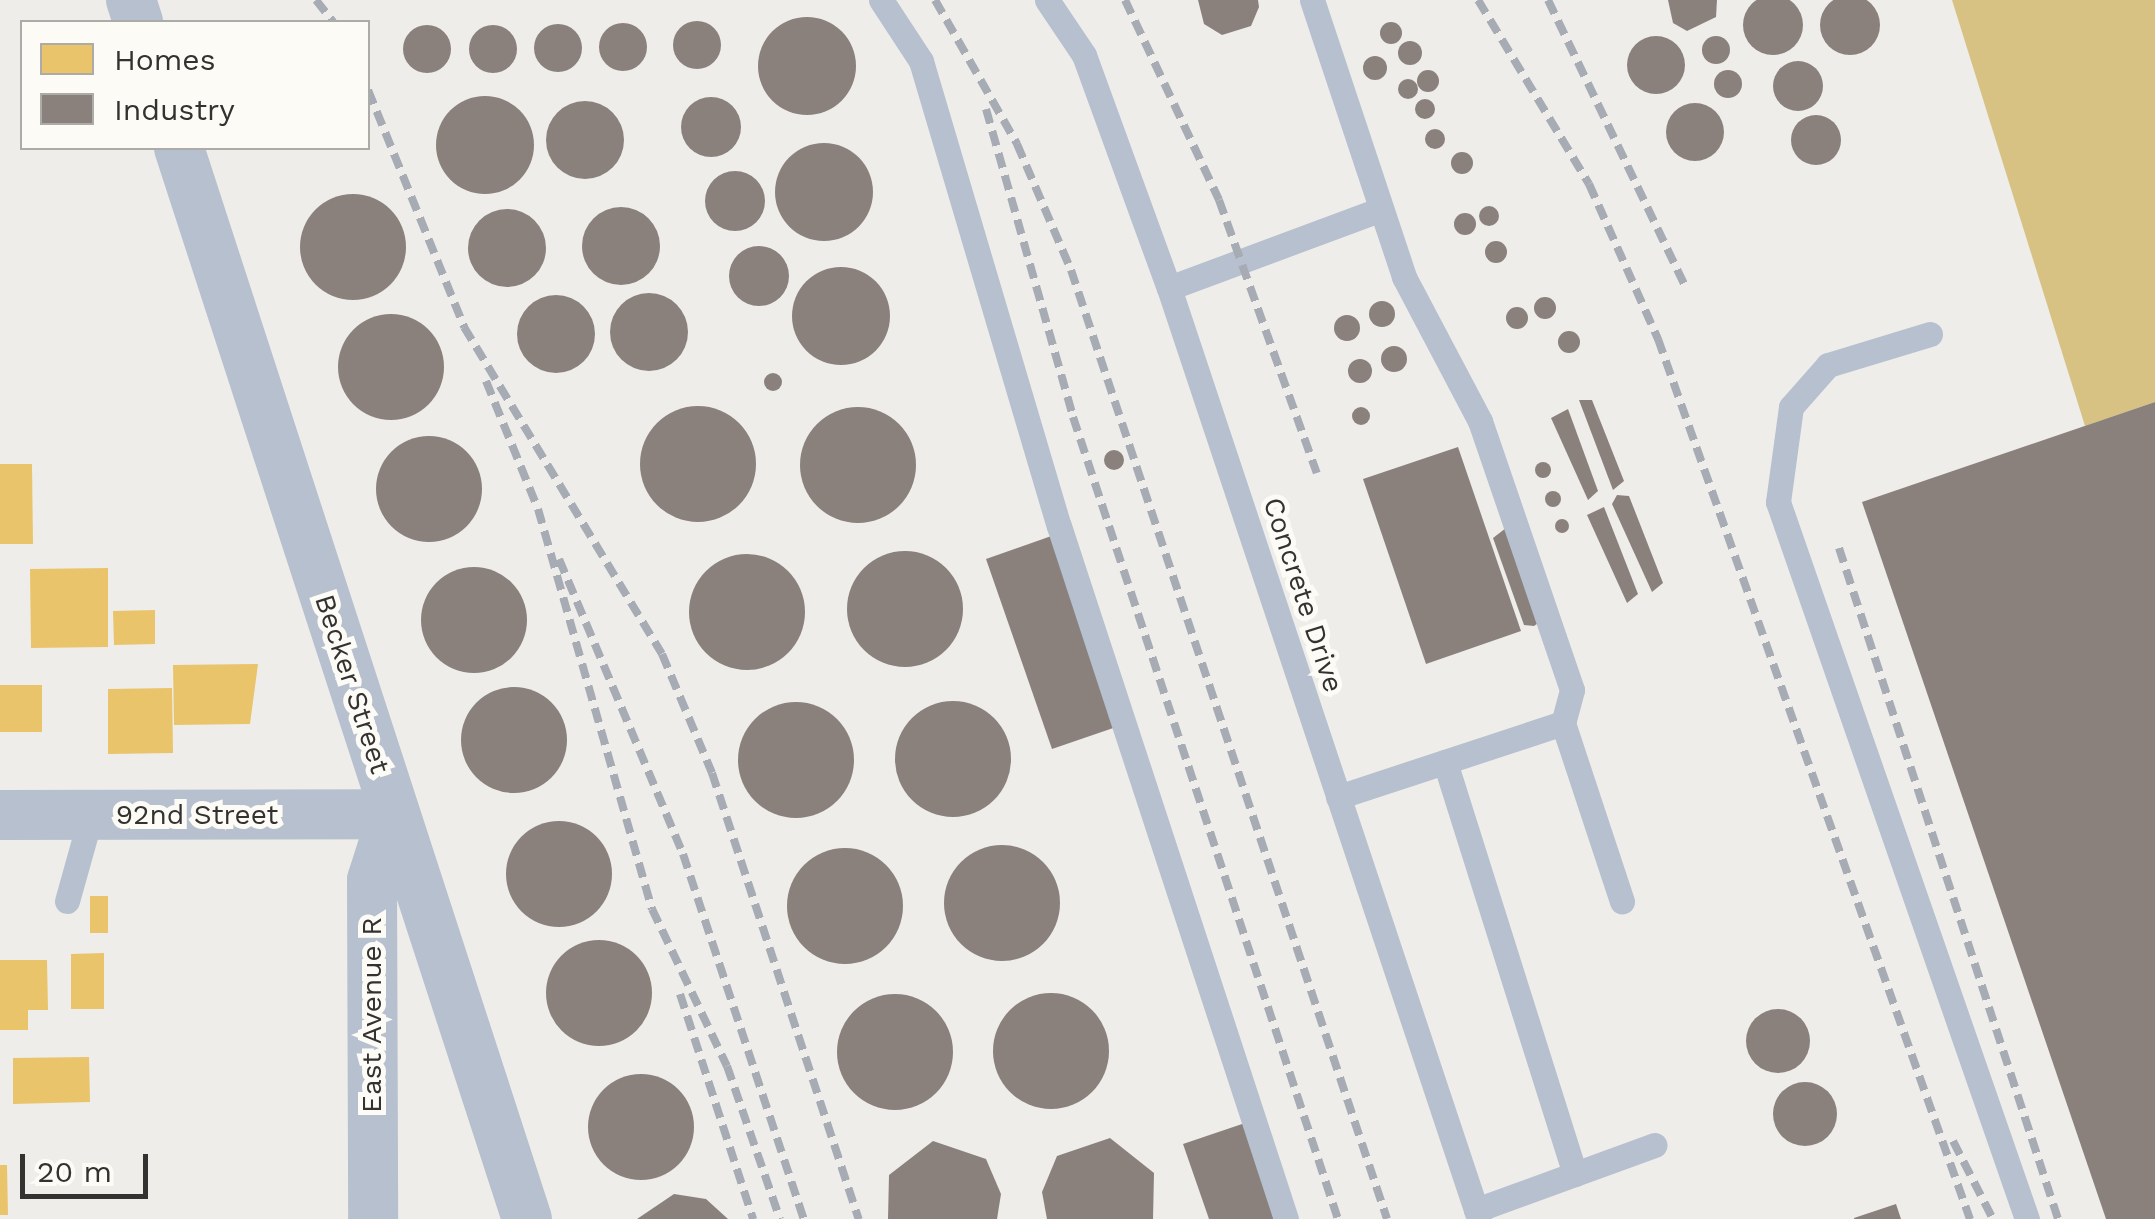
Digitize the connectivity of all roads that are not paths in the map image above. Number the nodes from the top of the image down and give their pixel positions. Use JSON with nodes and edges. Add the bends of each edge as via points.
{"nodes":[{"id":1,"x":882,"y":0,"type":"edge"},
{"id":2,"x":1047,"y":0,"type":"edge"},
{"id":3,"x":1312,"y":0,"type":"edge"},
{"id":4,"x":180,"y":150,"type":"edge"},
{"id":5,"x":1381,"y":209,"type":"junction"},
{"id":6,"x":1170,"y":288,"type":"junction"},
{"id":7,"x":1930,"y":334,"type":"dead end"},
{"id":8,"x":1563,"y":723,"type":"junction"},
{"id":9,"x":1445,"y":762,"type":"junction"},
{"id":10,"x":1338,"y":797,"type":"junction"},
{"id":11,"x":394,"y":814,"type":"junction"},
{"id":12,"x":0,"y":815,"type":"edge"},
{"id":13,"x":91,"y":815,"type":"junction"},
{"id":14,"x":67,"y":901,"type":"dead end"},
{"id":15,"x":1622,"y":901,"type":"dead end"},
{"id":16,"x":1655,"y":1145,"type":"dead end"},
{"id":17,"x":1575,"y":1174,"type":"junction"},
{"id":18,"x":1477,"y":1214,"type":"edge"},
{"id":19,"x":374,"y":1219,"type":"edge"},
{"id":20,"x":527,"y":1219,"type":"edge"},
{"id":21,"x":1286,"y":1219,"type":"edge"},
{"id":22,"x":2027,"y":1219,"type":"edge"}],
"edges":[{"from":1,"to":21,"type":"lane","via":[[920,61],[1059,526]]},
{"from":2,"to":6,"type":"lane","name":"Concrete Drive","via":[[1084,55]]},
{"from":3,"to":5,"type":"lane"},
{"from":4,"to":11,"type":"street","name":"Becker Street"},
{"from":5,"to":6,"type":"lane"},
{"from":5,"to":8,"type":"lane","via":[[1404,276],[1480,421],[1572,690]]},
{"from":6,"to":10,"type":"lane","name":"Concrete Drive"},
{"from":7,"to":22,"type":"lane","via":[[1828,365],[1791,406],[1778,502]]},
{"from":8,"to":9,"type":"lane"},
{"from":8,"to":15,"type":"lane"},
{"from":9,"to":10,"type":"lane"},
{"from":9,"to":17,"type":"lane"},
{"from":10,"to":18,"type":"lane","name":"Concrete Drive"},
{"from":11,"to":13,"type":"street","name":"92nd Street"},
{"from":11,"to":19,"type":"street","name":"East Avenue R","via":[[372,880]]},
{"from":11,"to":20,"type":"street","name":"Becker Street"},
{"from":12,"to":13,"type":"street","name":"92nd Street"},
{"from":13,"to":14,"type":"lane"},
{"from":16,"to":17,"type":"lane"},
{"from":17,"to":18,"type":"lane"}]}
